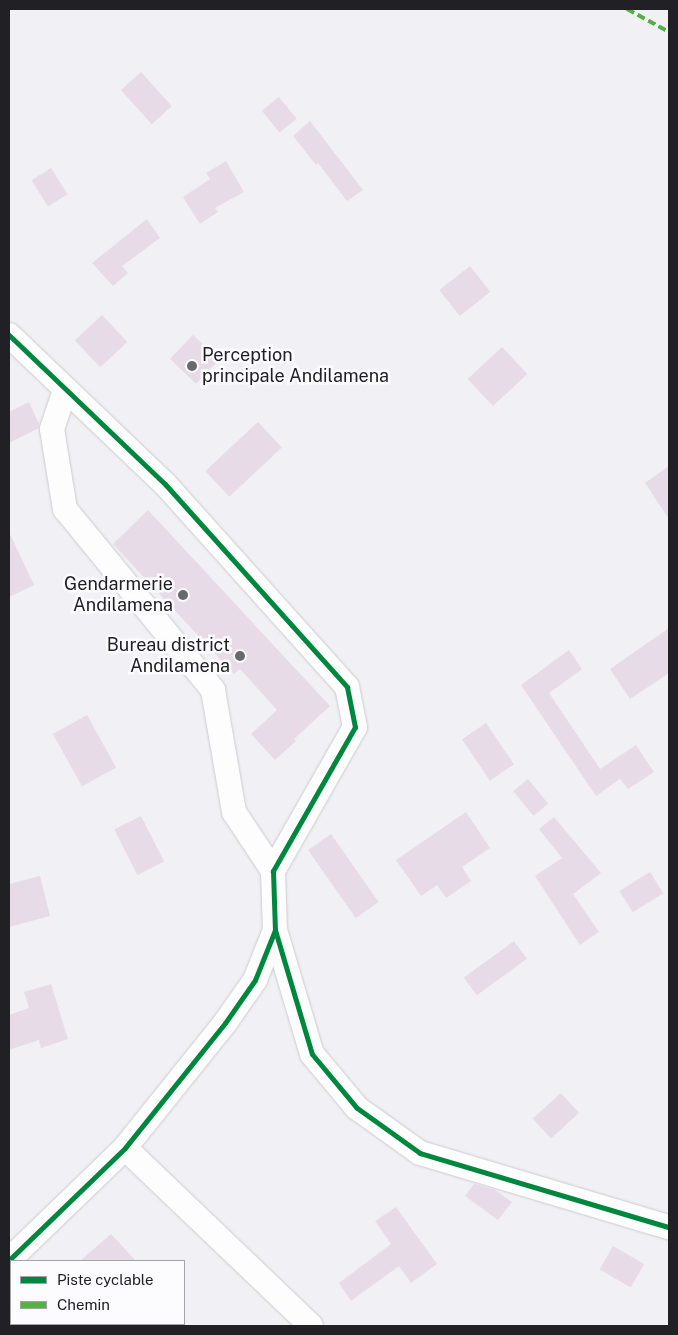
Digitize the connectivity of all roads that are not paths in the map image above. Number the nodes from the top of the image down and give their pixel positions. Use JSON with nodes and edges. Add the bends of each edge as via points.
{"nodes":[{"id":1,"x":9,"y":335,"type":"edge"},
{"id":2,"x":65,"y":390,"type":"junction"},
{"id":3,"x":273,"y":871,"type":"junction"},
{"id":4,"x":274,"y":930,"type":"junction"},
{"id":5,"x":125,"y":1148,"type":"junction"},
{"id":6,"x":669,"y":1227,"type":"edge"},
{"id":7,"x":9,"y":1260,"type":"edge"},
{"id":8,"x":311,"y":1326,"type":"edge"}],
"edges":[{"from":1,"to":2,"type":"street"},
{"from":2,"to":3,"type":"street","via":[[52,429],[65,509],[213,690],[234,812]]},
{"from":2,"to":3,"type":"street","via":[[164,484],[347,687],[355,727]]},
{"from":3,"to":4,"type":"street"},
{"from":4,"to":5,"type":"street","via":[[254,980],[225,1023]]},
{"from":4,"to":6,"type":"street","via":[[312,1054],[357,1108],[420,1154]]},
{"from":5,"to":7,"type":"street"},
{"from":5,"to":8,"type":"street"}]}
